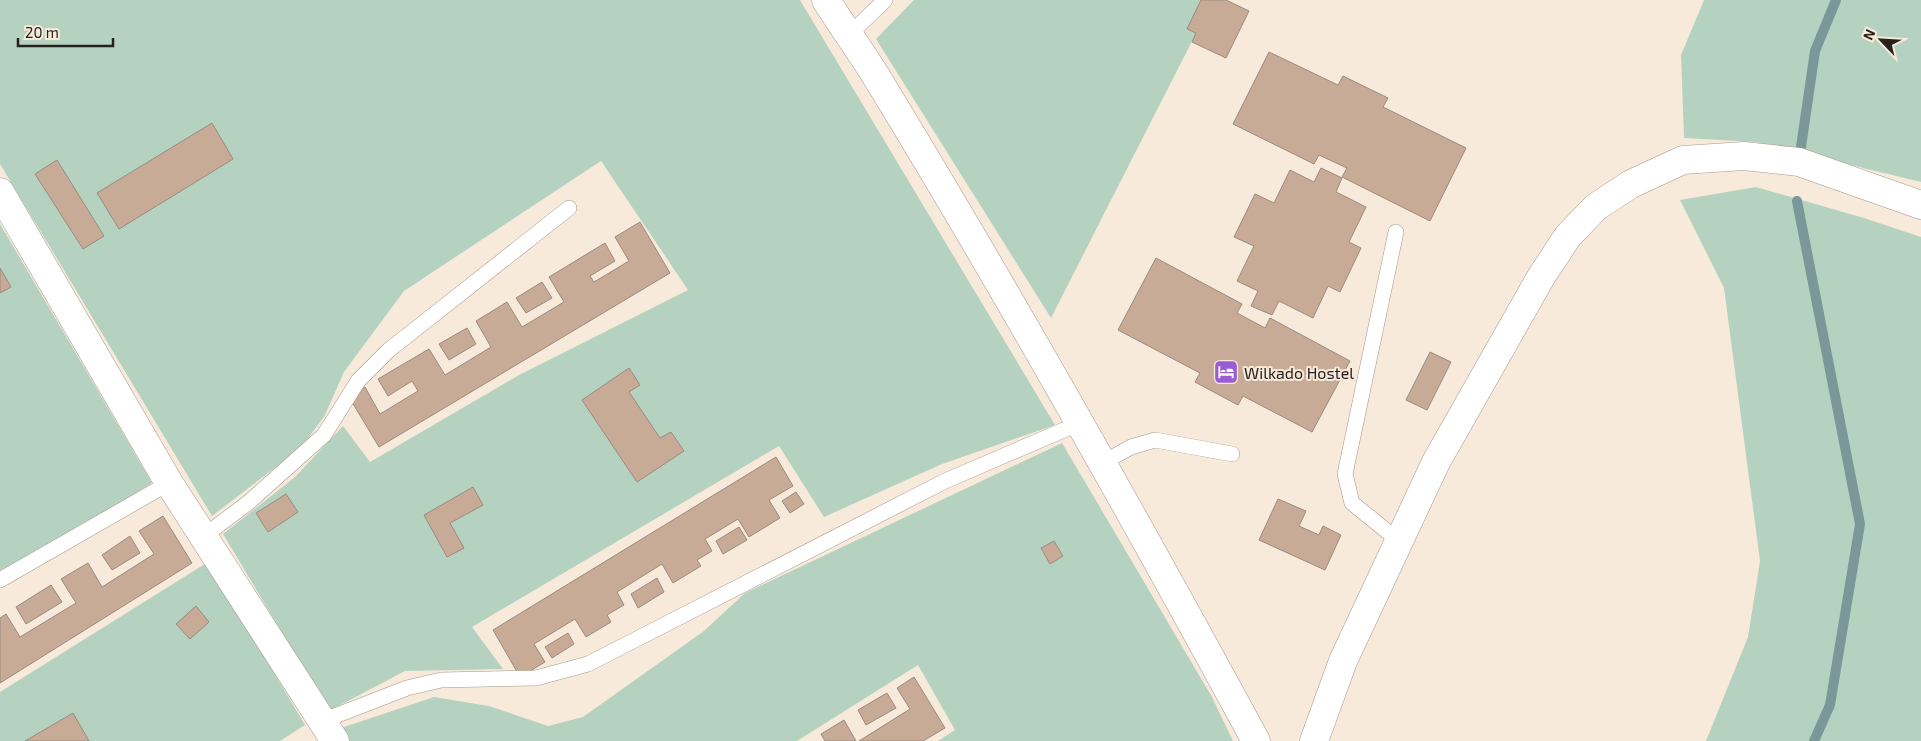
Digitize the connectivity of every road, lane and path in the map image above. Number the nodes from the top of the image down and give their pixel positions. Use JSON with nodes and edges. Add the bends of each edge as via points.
{"nodes":[{"id":1,"x":826,"y":0,"type":"edge"},
{"id":2,"x":885,"y":0,"type":"edge"},
{"id":3,"x":848,"y":36,"type":"junction"},
{"id":4,"x":0,"y":192,"type":"edge"},
{"id":5,"x":1921,"y":205,"type":"edge"},
{"id":6,"x":569,"y":208,"type":"dead end"},
{"id":7,"x":1396,"y":232,"type":"dead end"},
{"id":8,"x":1080,"y":424,"type":"junction"},
{"id":9,"x":1232,"y":454,"type":"dead end"},
{"id":10,"x":1104,"y":462,"type":"junction"},
{"id":11,"x":169,"y":484,"type":"junction"},
{"id":12,"x":204,"y":536,"type":"junction"},
{"id":13,"x":1399,"y":541,"type":"junction"},
{"id":14,"x":0,"y":580,"type":"edge"},
{"id":15,"x":329,"y":731,"type":"edge"},
{"id":16,"x":1256,"y":741,"type":"edge"},
{"id":17,"x":1314,"y":741,"type":"edge"}],
"edges":[{"from":1,"to":3,"type":"street"},
{"from":2,"to":3,"type":"lane"},
{"from":3,"to":8,"type":"street","via":[[934,172]]},
{"from":4,"to":11,"type":"street"},
{"from":5,"to":13,"type":"street","via":[[1799,162],[1744,156],[1683,160],[1631,184],[1596,207],[1568,236],[1541,277],[1436,462]]},
{"from":6,"to":12,"type":"lane","via":[[390,350],[358,381],[324,435],[249,502]]},
{"from":7,"to":13,"type":"lane","via":[[1345,474],[1352,503]]},
{"from":8,"to":10,"type":"street"},
{"from":8,"to":15,"type":"lane","via":[[945,481],[588,664],[536,678],[441,680],[408,688]]},
{"from":9,"to":10,"type":"lane","via":[[1155,440],[1130,447]]},
{"from":10,"to":16,"type":"street"},
{"from":11,"to":12,"type":"street"},
{"from":11,"to":14,"type":"lane"},
{"from":12,"to":15,"type":"street"},
{"from":13,"to":17,"type":"street","via":[[1343,661]]}]}
